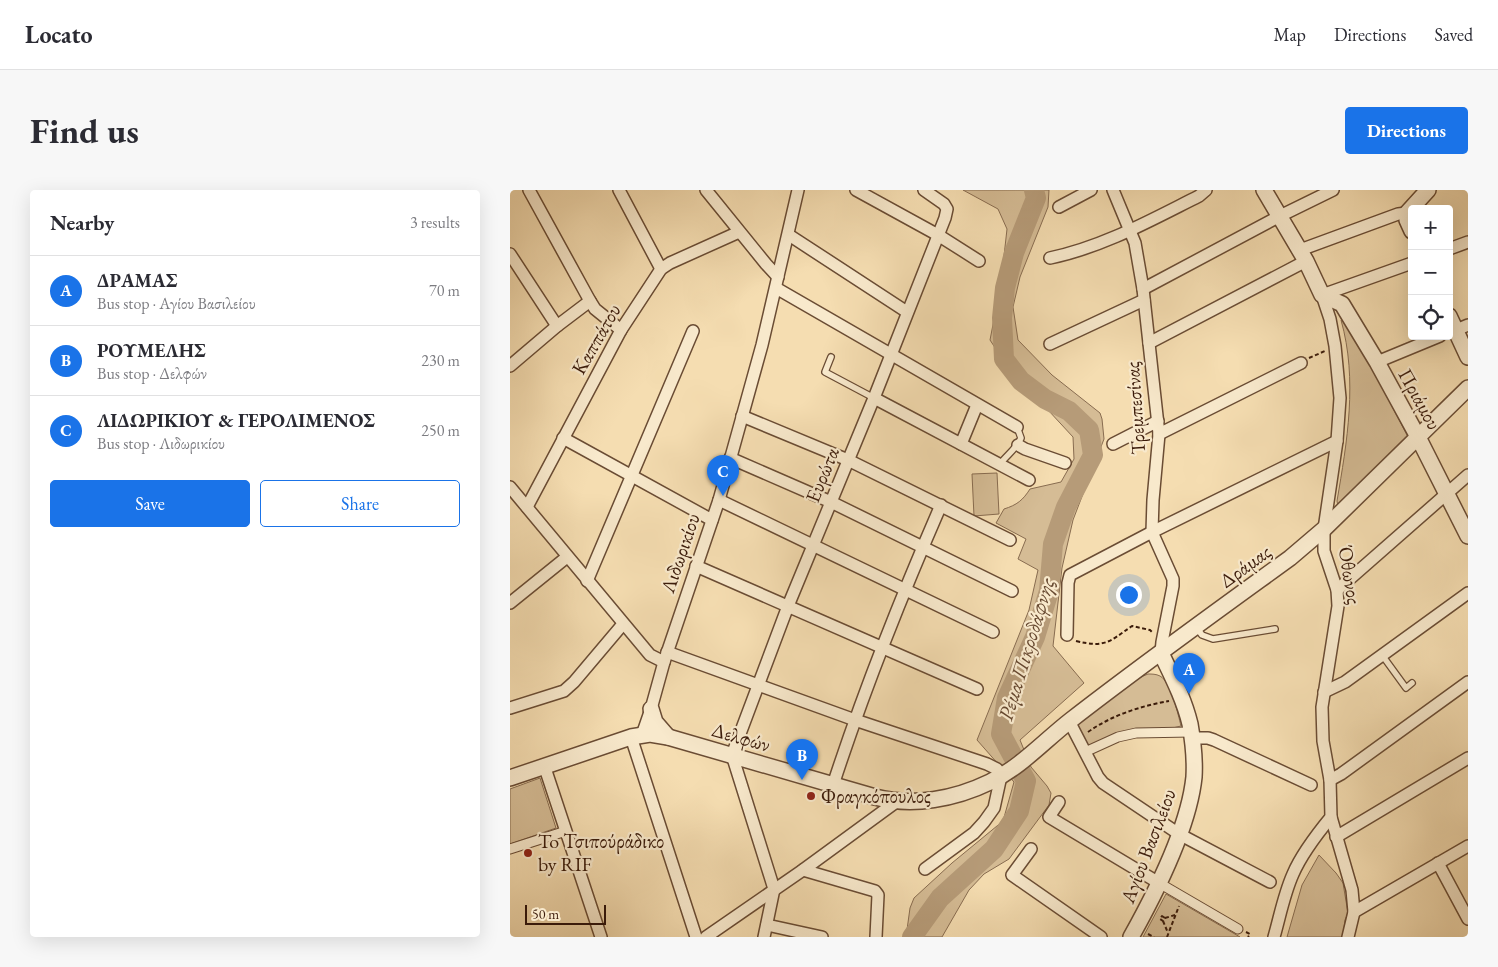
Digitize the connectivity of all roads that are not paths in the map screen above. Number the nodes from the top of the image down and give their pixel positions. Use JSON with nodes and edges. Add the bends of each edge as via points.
{"nodes":[{"id":1,"x":529,"y":190,"type":"edge"},
{"id":2,"x":619,"y":190,"type":"edge"},
{"id":3,"x":706,"y":190,"type":"edge"},
{"id":4,"x":798,"y":190,"type":"edge"},
{"id":5,"x":856,"y":190,"type":"edge"},
{"id":6,"x":924,"y":190,"type":"edge"},
{"id":7,"x":1091,"y":190,"type":"edge"},
{"id":8,"x":1113,"y":190,"type":"edge"},
{"id":9,"x":1206,"y":190,"type":"edge"},
{"id":10,"x":1264,"y":190,"type":"edge"},
{"id":11,"x":1333,"y":190,"type":"edge"},
{"id":12,"x":1428,"y":190,"type":"edge"},
{"id":13,"x":1059,"y":207,"type":"dead end"},
{"id":14,"x":1407,"y":213,"type":"junction"},
{"id":15,"x":1280,"y":216,"type":"junction"},
{"id":16,"x":1408,"y":222,"type":"edge"},
{"id":17,"x":1130,"y":230,"type":"junction"},
{"id":18,"x":739,"y":232,"type":"junction"},
{"id":19,"x":789,"y":235,"type":"junction"},
{"id":20,"x":938,"y":236,"type":"junction"},
{"id":21,"x":1468,"y":242,"type":"edge"},
{"id":22,"x":1453,"y":248,"type":"edge"},
{"id":23,"x":510,"y":254,"type":"edge"},
{"id":24,"x":1303,"y":256,"type":"junction"},
{"id":25,"x":1050,"y":258,"type":"dead end"},
{"id":26,"x":979,"y":261,"type":"dead end"},
{"id":27,"x":1408,"y":264,"type":"edge"},
{"id":28,"x":661,"y":269,"type":"junction"},
{"id":29,"x":777,"y":283,"type":"junction"},
{"id":30,"x":1143,"y":294,"type":"junction"},
{"id":31,"x":1322,"y":295,"type":"junction"},
{"id":32,"x":590,"y":301,"type":"junction"},
{"id":33,"x":907,"y":312,"type":"junction"},
{"id":34,"x":557,"y":326,"type":"junction"},
{"id":35,"x":1458,"y":329,"type":"edge"},
{"id":36,"x":621,"y":330,"type":"junction"},
{"id":37,"x":693,"y":331,"type":"dead end"},
{"id":38,"x":1430,"y":340,"type":"edge"},
{"id":39,"x":1149,"y":343,"type":"junction"},
{"id":40,"x":1050,"y":344,"type":"dead end"},
{"id":41,"x":890,"y":354,"type":"junction"},
{"id":42,"x":831,"y":357,"type":"dead end"},
{"id":43,"x":1468,"y":357,"type":"edge"},
{"id":44,"x":1377,"y":362,"type":"junction"},
{"id":45,"x":1301,"y":363,"type":"road end"},
{"id":46,"x":510,"y":366,"type":"edge"},
{"id":47,"x":1468,"y":388,"type":"edge"},
{"id":48,"x":874,"y":398,"type":"junction"},
{"id":49,"x":977,"y":404,"type":"junction"},
{"id":50,"x":742,"y":416,"type":"junction"},
{"id":51,"x":1158,"y":421,"type":"junction"},
{"id":52,"x":1017,"y":426,"type":"joint"},
{"id":53,"x":1160,"y":434,"type":"junction"},
{"id":54,"x":1418,"y":437,"type":"junction"},
{"id":55,"x":563,"y":438,"type":"junction"},
{"id":56,"x":1336,"y":441,"type":"junction"},
{"id":57,"x":961,"y":444,"type":"junction"},
{"id":58,"x":1114,"y":444,"type":"dead end"},
{"id":59,"x":1018,"y":445,"type":"junction"},
{"id":60,"x":730,"y":458,"type":"junction"},
{"id":61,"x":848,"y":460,"type":"junction"},
{"id":62,"x":1065,"y":463,"type":"dead end"},
{"id":63,"x":1000,"y":464,"type":"junction"},
{"id":64,"x":1468,"y":475,"type":"edge"},
{"id":65,"x":631,"y":476,"type":"junction"},
{"id":66,"x":1029,"y":480,"type":"dead end"},
{"id":67,"x":510,"y":487,"type":"edge"},
{"id":68,"x":1447,"y":494,"type":"junction"},
{"id":69,"x":719,"y":500,"type":"junction"},
{"id":70,"x":831,"y":502,"type":"junction"},
{"id":71,"x":940,"y":505,"type":"junction"},
{"id":72,"x":527,"y":507,"type":"junction"},
{"id":73,"x":712,"y":520,"type":"junction"},
{"id":74,"x":1324,"y":529,"type":"junction"},
{"id":75,"x":1152,"y":532,"type":"junction"},
{"id":76,"x":1468,"y":536,"type":"edge"},
{"id":77,"x":1010,"y":540,"type":"dead end"},
{"id":78,"x":813,"y":545,"type":"junction"},
{"id":79,"x":922,"y":547,"type":"junction"},
{"id":80,"x":567,"y":558,"type":"junction"},
{"id":81,"x":696,"y":566,"type":"junction"},
{"id":82,"x":587,"y":581,"type":"junction"},
{"id":83,"x":905,"y":589,"type":"junction"},
{"id":84,"x":1337,"y":590,"type":"junction"},
{"id":85,"x":1012,"y":591,"type":"dead end"},
{"id":86,"x":1468,"y":594,"type":"edge"},
{"id":87,"x":510,"y":603,"type":"edge"},
{"id":88,"x":788,"y":606,"type":"junction"},
{"id":89,"x":623,"y":624,"type":"junction"},
{"id":90,"x":1196,"y":627,"type":"junction"},
{"id":91,"x":1275,"y":629,"type":"dead end"},
{"id":92,"x":993,"y":632,"type":"dead end"},
{"id":93,"x":1067,"y":635,"type":"road end"},
{"id":94,"x":882,"y":647,"type":"junction"},
{"id":95,"x":1161,"y":653,"type":"junction"},
{"id":96,"x":1382,"y":656,"type":"junction"},
{"id":97,"x":665,"y":657,"type":"junction"},
{"id":98,"x":1468,"y":682,"type":"edge"},
{"id":99,"x":1412,"y":683,"type":"dead end"},
{"id":100,"x":758,"y":685,"type":"junction"},
{"id":101,"x":977,"y":689,"type":"dead end"},
{"id":102,"x":1324,"y":692,"type":"junction"},
{"id":103,"x":510,"y":708,"type":"edge"},
{"id":104,"x":651,"y":709,"type":"junction"},
{"id":105,"x":855,"y":720,"type":"junction"},
{"id":106,"x":1069,"y":721,"type":"junction"},
{"id":107,"x":1191,"y":735,"type":"junction"},
{"id":108,"x":636,"y":736,"type":"junction"},
{"id":109,"x":668,"y":737,"type":"junction"},
{"id":110,"x":1085,"y":752,"type":"junction"},
{"id":111,"x":732,"y":755,"type":"junction"},
{"id":112,"x":1468,"y":758,"type":"edge"},
{"id":113,"x":544,"y":765,"type":"junction"},
{"id":114,"x":1004,"y":774,"type":"junction"},
{"id":115,"x":510,"y":778,"type":"edge"},
{"id":116,"x":1330,"y":780,"type":"junction"},
{"id":117,"x":833,"y":785,"type":"junction"},
{"id":118,"x":1311,"y":785,"type":"dead end"},
{"id":119,"x":896,"y":802,"type":"junction"},
{"id":120,"x":1059,"y":802,"type":"dead end"},
{"id":121,"x":1331,"y":817,"type":"junction"},
{"id":122,"x":566,"y":831,"type":"junction"},
{"id":123,"x":1179,"y":834,"type":"junction"},
{"id":124,"x":1336,"y":837,"type":"junction"},
{"id":125,"x":1468,"y":846,"type":"edge"},
{"id":126,"x":1032,"y":848,"type":"dead end"},
{"id":127,"x":510,"y":849,"type":"edge"},
{"id":128,"x":1438,"y":863,"type":"junction"},
{"id":129,"x":925,"y":869,"type":"dead end"},
{"id":130,"x":803,"y":870,"type":"junction"},
{"id":131,"x":1270,"y":882,"type":"dead end"},
{"id":132,"x":1159,"y":883,"type":"junction"},
{"id":133,"x":774,"y":889,"type":"junction"},
{"id":134,"x":1354,"y":912,"type":"junction"},
{"id":135,"x":1468,"y":919,"type":"edge"},
{"id":136,"x":767,"y":925,"type":"junction"},
{"id":137,"x":1238,"y":929,"type":"dead end"},
{"id":138,"x":601,"y":937,"type":"edge"},
{"id":139,"x":696,"y":937,"type":"edge"},
{"id":140,"x":706,"y":937,"type":"edge"},
{"id":141,"x":764,"y":937,"type":"edge"},
{"id":142,"x":822,"y":937,"type":"edge"},
{"id":143,"x":876,"y":937,"type":"edge"},
{"id":144,"x":1102,"y":937,"type":"edge"},
{"id":145,"x":1132,"y":937,"type":"edge"},
{"id":146,"x":1274,"y":937,"type":"edge"},
{"id":147,"x":1348,"y":937,"type":"edge"}],
"edges":[{"from":1,"to":32,"type":"street"},
{"from":2,"to":28,"type":"street"},
{"from":3,"to":18,"type":"street"},
{"from":4,"to":19,"type":"street","name":"Λιδωρικίου"},
{"from":5,"to":20,"type":"street"},
{"from":6,"to":20,"type":"street","name":"Ευρώτα","via":[[947,209]]},
{"from":7,"to":13,"type":"street"},
{"from":8,"to":17,"type":"street","name":"Τρεμπεσίνας"},
{"from":9,"to":17,"type":"street"},
{"from":10,"to":15,"type":"street","name":"Όθωνος"},
{"from":11,"to":15,"type":"street"},
{"from":12,"to":14,"type":"street"},
{"from":14,"to":16,"type":"street"},
{"from":14,"to":24,"type":"street","via":[[1398,214]]},
{"from":15,"to":24,"type":"street","name":"Όθωνος"},
{"from":15,"to":30,"type":"street"},
{"from":17,"to":25,"type":"street","via":[[1070,254]]},
{"from":17,"to":30,"type":"street","name":"Τρεμπεσίνας"},
{"from":18,"to":28,"type":"street","name":"Καππάτου"},
{"from":18,"to":29,"type":"street"},
{"from":19,"to":29,"type":"street","name":"Λιδωρικίου"},
{"from":19,"to":33,"type":"street"},
{"from":20,"to":26,"type":"street"},
{"from":20,"to":33,"type":"street","name":"Ευρώτα"},
{"from":21,"to":22,"type":"street"},
{"from":23,"to":34,"type":"street"},
{"from":24,"to":31,"type":"street","name":"Όθωνος"},
{"from":24,"to":39,"type":"street"},
{"from":27,"to":31,"type":"street"},
{"from":28,"to":36,"type":"street","name":"Καππάτου"},
{"from":29,"to":41,"type":"street"},
{"from":29,"to":50,"type":"street","name":"Λιδωρικίου"},
{"from":30,"to":39,"type":"street","name":"Τρεμπεσίνας"},
{"from":30,"to":40,"type":"street"},
{"from":31,"to":44,"type":"street","name":"Πριάμου","via":[[1342,304]]},
{"from":31,"to":56,"type":"street","name":"Όθωνος","via":[[1335,346],[1340,398]]},
{"from":32,"to":34,"type":"street"},
{"from":32,"to":36,"type":"street"},
{"from":33,"to":41,"type":"street","name":"Ευρώτα"},
{"from":34,"to":46,"type":"street"},
{"from":35,"to":43,"type":"street"},
{"from":36,"to":55,"type":"street","name":"Καππάτου"},
{"from":37,"to":65,"type":"street"},
{"from":38,"to":44,"type":"street"},
{"from":39,"to":51,"type":"street","name":"Τρεμπεσίνας"},
{"from":41,"to":48,"type":"street","name":"Ευρώτα"},
{"from":41,"to":49,"type":"street"},
{"from":42,"to":48,"type":"lane","via":[[825,372]]},
{"from":44,"to":54,"type":"street","name":"Πριάμου"},
{"from":45,"to":53,"type":"street"},
{"from":47,"to":54,"type":"street","name":"Δράμας"},
{"from":48,"to":57,"type":"street"},
{"from":48,"to":61,"type":"street","name":"Ευρώτα"},
{"from":49,"to":52,"type":"street"},
{"from":49,"to":57,"type":"street"},
{"from":50,"to":60,"type":"street","name":"Λιδωρικίου"},
{"from":50,"to":61,"type":"street"},
{"from":51,"to":53,"type":"street","name":"Τρεμπεσίνας"},
{"from":51,"to":58,"type":"street"},
{"from":52,"to":59,"type":"lane","via":[[1021,438]]},
{"from":53,"to":75,"type":"street","name":"Τρεμπεσίνας"},
{"from":54,"to":68,"type":"street","name":"Πριάμου"},
{"from":54,"to":74,"type":"street","name":"Δράμας"},
{"from":55,"to":65,"type":"street"},
{"from":55,"to":72,"type":"street","name":"Καππάτου"},
{"from":56,"to":74,"type":"street","name":"Όθωνος"},
{"from":56,"to":75,"type":"street"},
{"from":57,"to":63,"type":"street"},
{"from":59,"to":62,"type":"street"},
{"from":59,"to":63,"type":"lane"},
{"from":60,"to":69,"type":"street","name":"Λιδωρικίου"},
{"from":60,"to":70,"type":"street"},
{"from":61,"to":70,"type":"street","name":"Ευρώτα"},
{"from":61,"to":71,"type":"street"},
{"from":63,"to":66,"type":"street"},
{"from":64,"to":68,"type":"street"},
{"from":65,"to":73,"type":"street"},
{"from":65,"to":82,"type":"street"},
{"from":67,"to":72,"type":"street"},
{"from":68,"to":76,"type":"street","name":"Πριάμου"},
{"from":68,"to":84,"type":"street"},
{"from":69,"to":73,"type":"street","name":"Λιδωρικίου"},
{"from":69,"to":78,"type":"street"},
{"from":70,"to":78,"type":"street","name":"Ευρώτα"},
{"from":70,"to":79,"type":"street"},
{"from":71,"to":77,"type":"street"},
{"from":71,"to":79,"type":"street"},
{"from":72,"to":80,"type":"street"},
{"from":73,"to":81,"type":"street","name":"Λιδωρικίου"},
{"from":74,"to":84,"type":"street","name":"Όθωνος","via":[[1324,550]]},
{"from":74,"to":90,"type":"street","name":"Δράμας"},
{"from":75,"to":93,"type":"street","via":[[1070,575]]},
{"from":75,"to":95,"type":"street","name":"Τρεμπεσίνας","via":[[1173,580]]},
{"from":78,"to":83,"type":"street"},
{"from":78,"to":88,"type":"street","name":"Ευρώτα"},
{"from":79,"to":83,"type":"street"},
{"from":79,"to":85,"type":"street"},
{"from":80,"to":82,"type":"street"},
{"from":80,"to":87,"type":"street"},
{"from":81,"to":88,"type":"street"},
{"from":81,"to":97,"type":"street","name":"Λιδωρικίου"},
{"from":82,"to":89,"type":"street"},
{"from":83,"to":92,"type":"street"},
{"from":83,"to":94,"type":"street"},
{"from":84,"to":102,"type":"street","name":"Όθωνος","via":[[1338,606]]},
{"from":86,"to":96,"type":"street"},
{"from":88,"to":94,"type":"street"},
{"from":88,"to":100,"type":"street","name":"Ευρώτα"},
{"from":89,"to":97,"type":"street","via":[[650,654]]},
{"from":89,"to":103,"type":"street","via":[[564,691]]},
{"from":90,"to":91,"type":"lane","via":[[1202,635],[1213,638]]},
{"from":90,"to":95,"type":"street","name":"Δράμας"},
{"from":94,"to":101,"type":"street"},
{"from":94,"to":105,"type":"street"},
{"from":95,"to":106,"type":"street","name":"Δράμας"},
{"from":95,"to":107,"type":"street","name":"Αγίου Βασιλείου","via":[[1182,699]]},
{"from":96,"to":99,"type":"lane","via":[[1406,688]]},
{"from":96,"to":102,"type":"street","via":[[1345,682]]},
{"from":97,"to":100,"type":"street"},
{"from":97,"to":104,"type":"street","name":"Λιδωρικίου"},
{"from":98,"to":116,"type":"street"},
{"from":100,"to":105,"type":"street"},
{"from":100,"to":111,"type":"street","name":"Ευρώτα"},
{"from":102,"to":116,"type":"street","name":"Όθωνος","via":[[1322,723]]},
{"from":104,"to":108,"type":"street","name":"Λιδωρικίου"},
{"from":104,"to":109,"type":"street","via":[[655,722]]},
{"from":105,"to":114,"type":"street","via":[[987,764]]},
{"from":105,"to":117,"type":"street"},
{"from":106,"to":110,"type":"street"},
{"from":106,"to":114,"type":"street","name":"Δράμας"},
{"from":107,"to":110,"type":"street","via":[[1136,733],[1118,737]]},
{"from":107,"to":118,"type":"street","via":[[1214,740]]},
{"from":107,"to":123,"type":"street","name":"Αγίου Βασιλείου","via":[[1194,777]]},
{"from":108,"to":109,"type":"street","name":"Δελφών"},
{"from":108,"to":113,"type":"street"},
{"from":108,"to":139,"type":"street"},
{"from":109,"to":111,"type":"street","name":"Δελφών"},
{"from":110,"to":123,"type":"street","via":[[1103,782]]},
{"from":111,"to":117,"type":"street","name":"Δελφών"},
{"from":111,"to":133,"type":"street"},
{"from":112,"to":124,"type":"street"},
{"from":113,"to":115,"type":"street"},
{"from":113,"to":122,"type":"street"},
{"from":114,"to":119,"type":"street","name":"Δελφών","via":[[988,783],[939,799]]},
{"from":114,"to":129,"type":"street","via":[[994,808],[984,822]]},
{"from":116,"to":121,"type":"street","name":"Όθωνος"},
{"from":117,"to":119,"type":"street","name":"Δελφών"},
{"from":119,"to":130,"type":"street"},
{"from":120,"to":132,"type":"street","via":[[1049,817]]},
{"from":121,"to":124,"type":"street","name":"Όθωνος"},
{"from":121,"to":146,"type":"street","via":[[1293,874]]},
{"from":122,"to":127,"type":"street"},
{"from":122,"to":138,"type":"street"},
{"from":123,"to":131,"type":"street"},
{"from":123,"to":132,"type":"street","name":"Αγίου Βασιλείου"},
{"from":124,"to":134,"type":"street","name":"Όθωνος","via":[[1352,890]]},
{"from":125,"to":128,"type":"street"},
{"from":126,"to":144,"type":"street","via":[[1012,875]]},
{"from":128,"to":134,"type":"street"},
{"from":128,"to":135,"type":"street"},
{"from":130,"to":133,"type":"street"},
{"from":130,"to":143,"type":"street","via":[[875,891],[878,895]]},
{"from":132,"to":137,"type":"street"},
{"from":132,"to":145,"type":"street","name":"Αγίου Βασιλείου"},
{"from":133,"to":136,"type":"street"},
{"from":133,"to":140,"type":"street"},
{"from":134,"to":147,"type":"street"},
{"from":136,"to":141,"type":"street"},
{"from":136,"to":142,"type":"street"}]}
